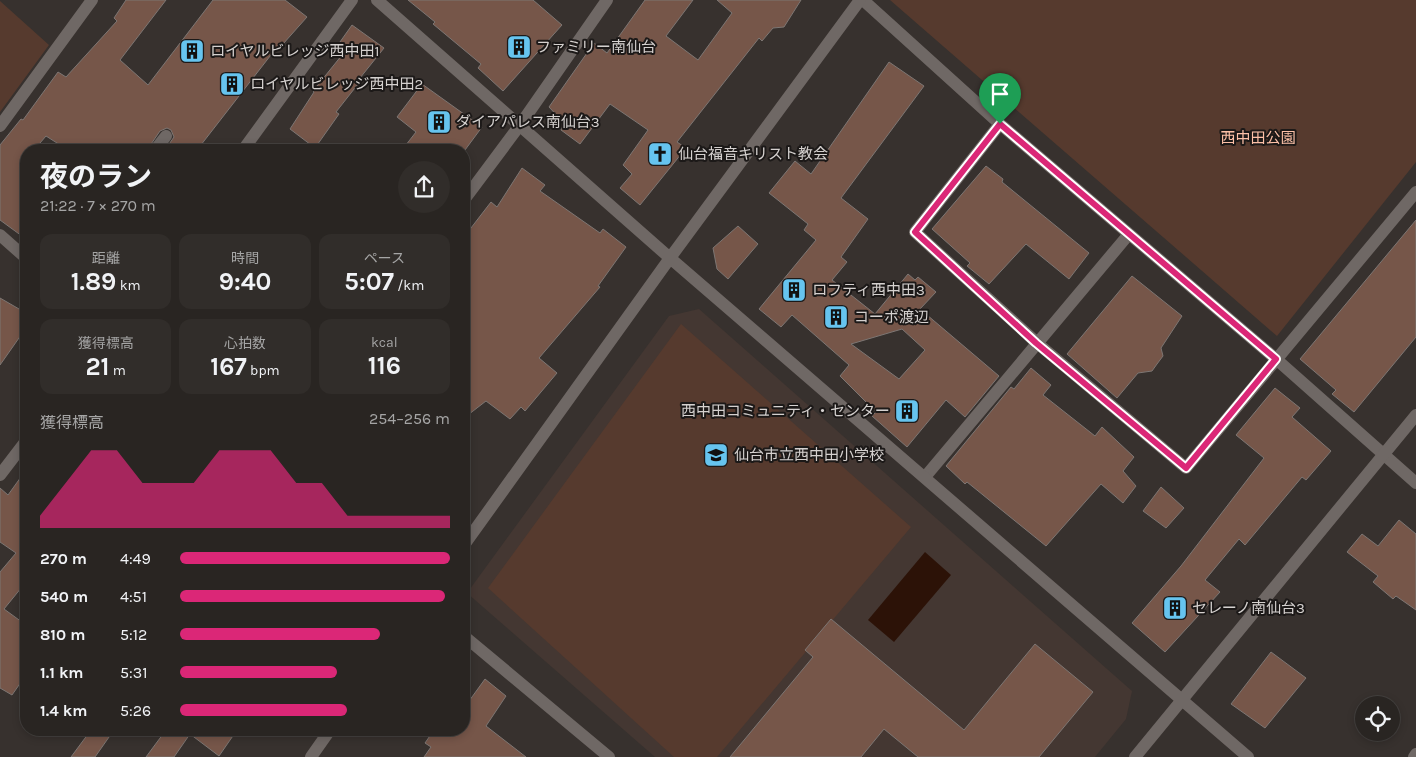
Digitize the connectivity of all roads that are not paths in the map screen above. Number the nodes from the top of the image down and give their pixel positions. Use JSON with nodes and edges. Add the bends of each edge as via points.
{"nodes":[{"id":1,"x":92,"y":0,"type":"edge"},
{"id":2,"x":352,"y":0,"type":"edge"},
{"id":3,"x":377,"y":0,"type":"edge"},
{"id":4,"x":607,"y":0,"type":"edge"},
{"id":5,"x":861,"y":0,"type":"edge"},
{"id":6,"x":1000,"y":124,"type":"junction"},
{"id":7,"x":520,"y":125,"type":"junction"},
{"id":8,"x":0,"y":126,"type":"edge"},
{"id":9,"x":166,"y":136,"type":"dead end"},
{"id":10,"x":160,"y":144,"type":"edge"},
{"id":11,"x":247,"y":144,"type":"edge"},
{"id":12,"x":470,"y":192,"type":"edge"},
{"id":13,"x":1416,"y":192,"type":"edge"},
{"id":14,"x":1129,"y":234,"type":"junction"},
{"id":15,"x":0,"y":235,"type":"edge"},
{"id":16,"x":20,"y":253,"type":"edge"},
{"id":17,"x":670,"y":258,"type":"junction"},
{"id":18,"x":1036,"y":343,"type":"junction"},
{"id":19,"x":1276,"y":359,"type":"junction"},
{"id":20,"x":1416,"y":415,"type":"edge"},
{"id":21,"x":20,"y":449,"type":"edge"},
{"id":22,"x":1383,"y":455,"type":"junction"},
{"id":23,"x":0,"y":475,"type":"edge"},
{"id":24,"x":925,"y":476,"type":"junction"},
{"id":25,"x":1416,"y":483,"type":"edge"},
{"id":26,"x":470,"y":537,"type":"edge"},
{"id":27,"x":470,"y":641,"type":"edge"},
{"id":28,"x":1182,"y":700,"type":"junction"},
{"id":29,"x":326,"y":736,"type":"edge"},
{"id":30,"x":603,"y":755,"type":"edge"},
{"id":31,"x":311,"y":757,"type":"edge"},
{"id":32,"x":1135,"y":757,"type":"edge"},
{"id":33,"x":1248,"y":757,"type":"edge"}],
"edges":[{"from":1,"to":8,"type":"street"},
{"from":2,"to":11,"type":"street"},
{"from":3,"to":7,"type":"street"},
{"from":4,"to":7,"type":"street"},
{"from":5,"to":6,"type":"street"},
{"from":5,"to":17,"type":"street"},
{"from":6,"to":14,"type":"street"},
{"from":6,"to":18,"type":"street","via":[[915,232]]},
{"from":7,"to":12,"type":"street"},
{"from":7,"to":17,"type":"street"},
{"from":9,"to":10,"type":"street"},
{"from":13,"to":19,"type":"street"},
{"from":14,"to":18,"type":"street"},
{"from":14,"to":19,"type":"street"},
{"from":15,"to":16,"type":"street"},
{"from":17,"to":24,"type":"street"},
{"from":17,"to":26,"type":"street"},
{"from":18,"to":19,"type":"street","via":[[1186,468]]},
{"from":18,"to":24,"type":"street"},
{"from":19,"to":22,"type":"street"},
{"from":20,"to":22,"type":"street"},
{"from":21,"to":23,"type":"street"},
{"from":22,"to":25,"type":"street"},
{"from":22,"to":28,"type":"street"},
{"from":24,"to":28,"type":"street"},
{"from":27,"to":30,"type":"street"},
{"from":28,"to":32,"type":"street"},
{"from":28,"to":33,"type":"street"},
{"from":29,"to":31,"type":"street"}]}
